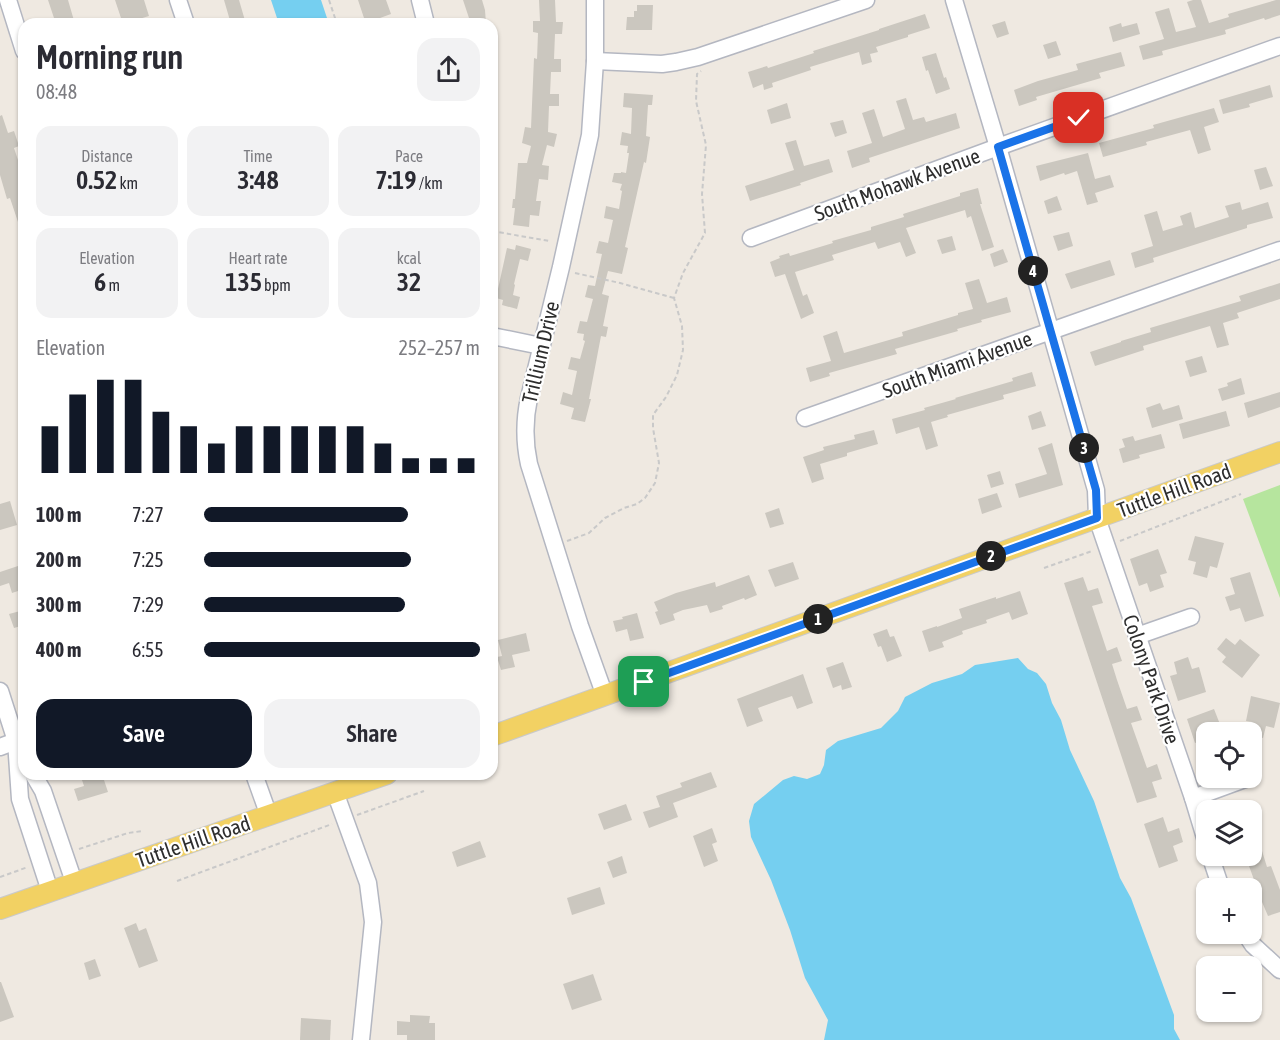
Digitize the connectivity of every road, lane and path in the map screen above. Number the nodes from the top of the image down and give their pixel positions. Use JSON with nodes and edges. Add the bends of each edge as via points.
{"nodes":[{"id":1,"x":8,"y":0,"type":"edge"},
{"id":2,"x":178,"y":0,"type":"edge"},
{"id":3,"x":329,"y":0,"type":"edge"},
{"id":4,"x":420,"y":0,"type":"edge"},
{"id":5,"x":595,"y":0,"type":"edge"},
{"id":6,"x":866,"y":0,"type":"edge"},
{"id":7,"x":954,"y":0,"type":"edge"},
{"id":8,"x":184,"y":18,"type":"edge"},
{"id":9,"x":335,"y":18,"type":"edge"},
{"id":10,"x":424,"y":18,"type":"edge"},
{"id":11,"x":7,"y":24,"type":"edge"},
{"id":12,"x":18,"y":41,"type":"edge"},
{"id":13,"x":1280,"y":46,"type":"edge"},
{"id":14,"x":698,"y":57,"type":"junction"},
{"id":15,"x":595,"y":61,"type":"junction"},
{"id":16,"x":998,"y":147,"type":"junction"},
{"id":17,"x":498,"y":232,"type":"edge"},
{"id":18,"x":751,"y":238,"type":"dead end"},
{"id":19,"x":549,"y":241,"type":"dead end"},
{"id":20,"x":1280,"y":250,"type":"edge"},
{"id":21,"x":575,"y":273,"type":"dead end"},
{"id":22,"x":674,"y":298,"type":"junction"},
{"id":23,"x":1050,"y":331,"type":"junction"},
{"id":24,"x":498,"y":337,"type":"edge"},
{"id":25,"x":541,"y":346,"type":"junction"},
{"id":26,"x":804,"y":418,"type":"dead end"},
{"id":27,"x":1280,"y":452,"type":"edge"},
{"id":28,"x":1241,"y":494,"type":"dead end"},
{"id":29,"x":1097,"y":518,"type":"junction"},
{"id":30,"x":555,"y":545,"type":"junction"},
{"id":31,"x":1107,"y":546,"type":"junction"},
{"id":32,"x":1044,"y":568,"type":"dead end"},
{"id":33,"x":1191,"y":617,"type":"dead end"},
{"id":34,"x":1137,"y":636,"type":"junction"},
{"id":35,"x":0,"y":691,"type":"edge"},
{"id":36,"x":605,"y":696,"type":"junction"},
{"id":37,"x":498,"y":734,"type":"edge"},
{"id":38,"x":8,"y":744,"type":"edge"},
{"id":39,"x":37,"y":780,"type":"edge"},
{"id":40,"x":256,"y":780,"type":"edge"},
{"id":41,"x":370,"y":780,"type":"edge"},
{"id":42,"x":1220,"y":788,"type":"edge"},
{"id":43,"x":424,"y":791,"type":"dead end"},
{"id":44,"x":335,"y":792,"type":"junction"},
{"id":45,"x":1193,"y":798,"type":"junction"},
{"id":46,"x":1196,"y":808,"type":"edge"},
{"id":47,"x":269,"y":816,"type":"junction"},
{"id":48,"x":345,"y":819,"type":"junction"},
{"id":49,"x":177,"y":881,"type":"dead end"},
{"id":50,"x":74,"y":882,"type":"junction"},
{"id":51,"x":50,"y":891,"type":"junction"},
{"id":52,"x":0,"y":909,"type":"edge"},
{"id":53,"x":1252,"y":944,"type":"edge"},
{"id":54,"x":1280,"y":970,"type":"edge"},
{"id":55,"x":361,"y":1040,"type":"edge"}],
"edges":[{"from":1,"to":11,"type":"street"},
{"from":2,"to":8,"type":"street"},
{"from":3,"to":9,"type":"path"},
{"from":4,"to":10,"type":"street"},
{"from":5,"to":15,"type":"street","name":"Trillium Drive"},
{"from":6,"to":14,"type":"street"},
{"from":7,"to":16,"type":"street","name":"Colony Park Drive"},
{"from":11,"to":12,"type":"street"},
{"from":13,"to":16,"type":"street","name":"South Mohawk Avenue"},
{"from":14,"to":15,"type":"street","via":[[662,64]]},
{"from":14,"to":22,"type":"path","via":[[701,72],[697,74],[696,102],[706,145],[702,194],[705,233]]},
{"from":15,"to":25,"type":"street","name":"Trillium Drive","via":[[590,135]]},
{"from":16,"to":18,"type":"street","name":"South Mohawk Avenue"},
{"from":16,"to":23,"type":"street","name":"Colony Park Drive"},
{"from":17,"to":19,"type":"path"},
{"from":20,"to":23,"type":"street","name":"South Miami Avenue"},
{"from":21,"to":22,"type":"path"},
{"from":22,"to":30,"type":"path","via":[[683,350],[677,375],[653,415],[659,462],[655,483],[637,504],[605,518],[589,533]]},
{"from":23,"to":26,"type":"street","name":"South Miami Avenue"},
{"from":23,"to":29,"type":"street","name":"Colony Park Drive","via":[[1096,490]]},
{"from":24,"to":25,"type":"street"},
{"from":25,"to":30,"type":"street","name":"Trillium Drive","via":[[526,414],[525,448]]},
{"from":27,"to":29,"type":"main road","name":"Tuttle Hill Road"},
{"from":28,"to":31,"type":"path"},
{"from":29,"to":31,"type":"street","name":"Colony Park Drive"},
{"from":29,"to":36,"type":"main road","name":"Tuttle Hill Road"},
{"from":30,"to":36,"type":"street","name":"Trillium Drive"},
{"from":31,"to":32,"type":"path"},
{"from":31,"to":34,"type":"street","name":"Colony Park Drive"},
{"from":33,"to":34,"type":"street"},
{"from":34,"to":45,"type":"street","name":"Colony Park Drive"},
{"from":35,"to":38,"type":"street"},
{"from":36,"to":37,"type":"main road","name":"Tuttle Hill Road"},
{"from":38,"to":51,"type":"street","via":[[20,799]]},
{"from":39,"to":50,"type":"street"},
{"from":40,"to":47,"type":"street"},
{"from":41,"to":44,"type":"main road","name":"Tuttle Hill Road"},
{"from":42,"to":45,"type":"street"},
{"from":43,"to":48,"type":"path"},
{"from":44,"to":47,"type":"main road","name":"Tuttle Hill Road"},
{"from":44,"to":48,"type":"street"},
{"from":45,"to":46,"type":"street","name":"Colony Park Drive"},
{"from":47,"to":50,"type":"main road","name":"Tuttle Hill Road"},
{"from":48,"to":49,"type":"path"},
{"from":48,"to":55,"type":"street","via":[[368,883],[373,922]]},
{"from":50,"to":51,"type":"main road","name":"Tuttle Hill Road"},
{"from":51,"to":52,"type":"main road","name":"Tuttle Hill Road"},
{"from":53,"to":54,"type":"street"}]}
